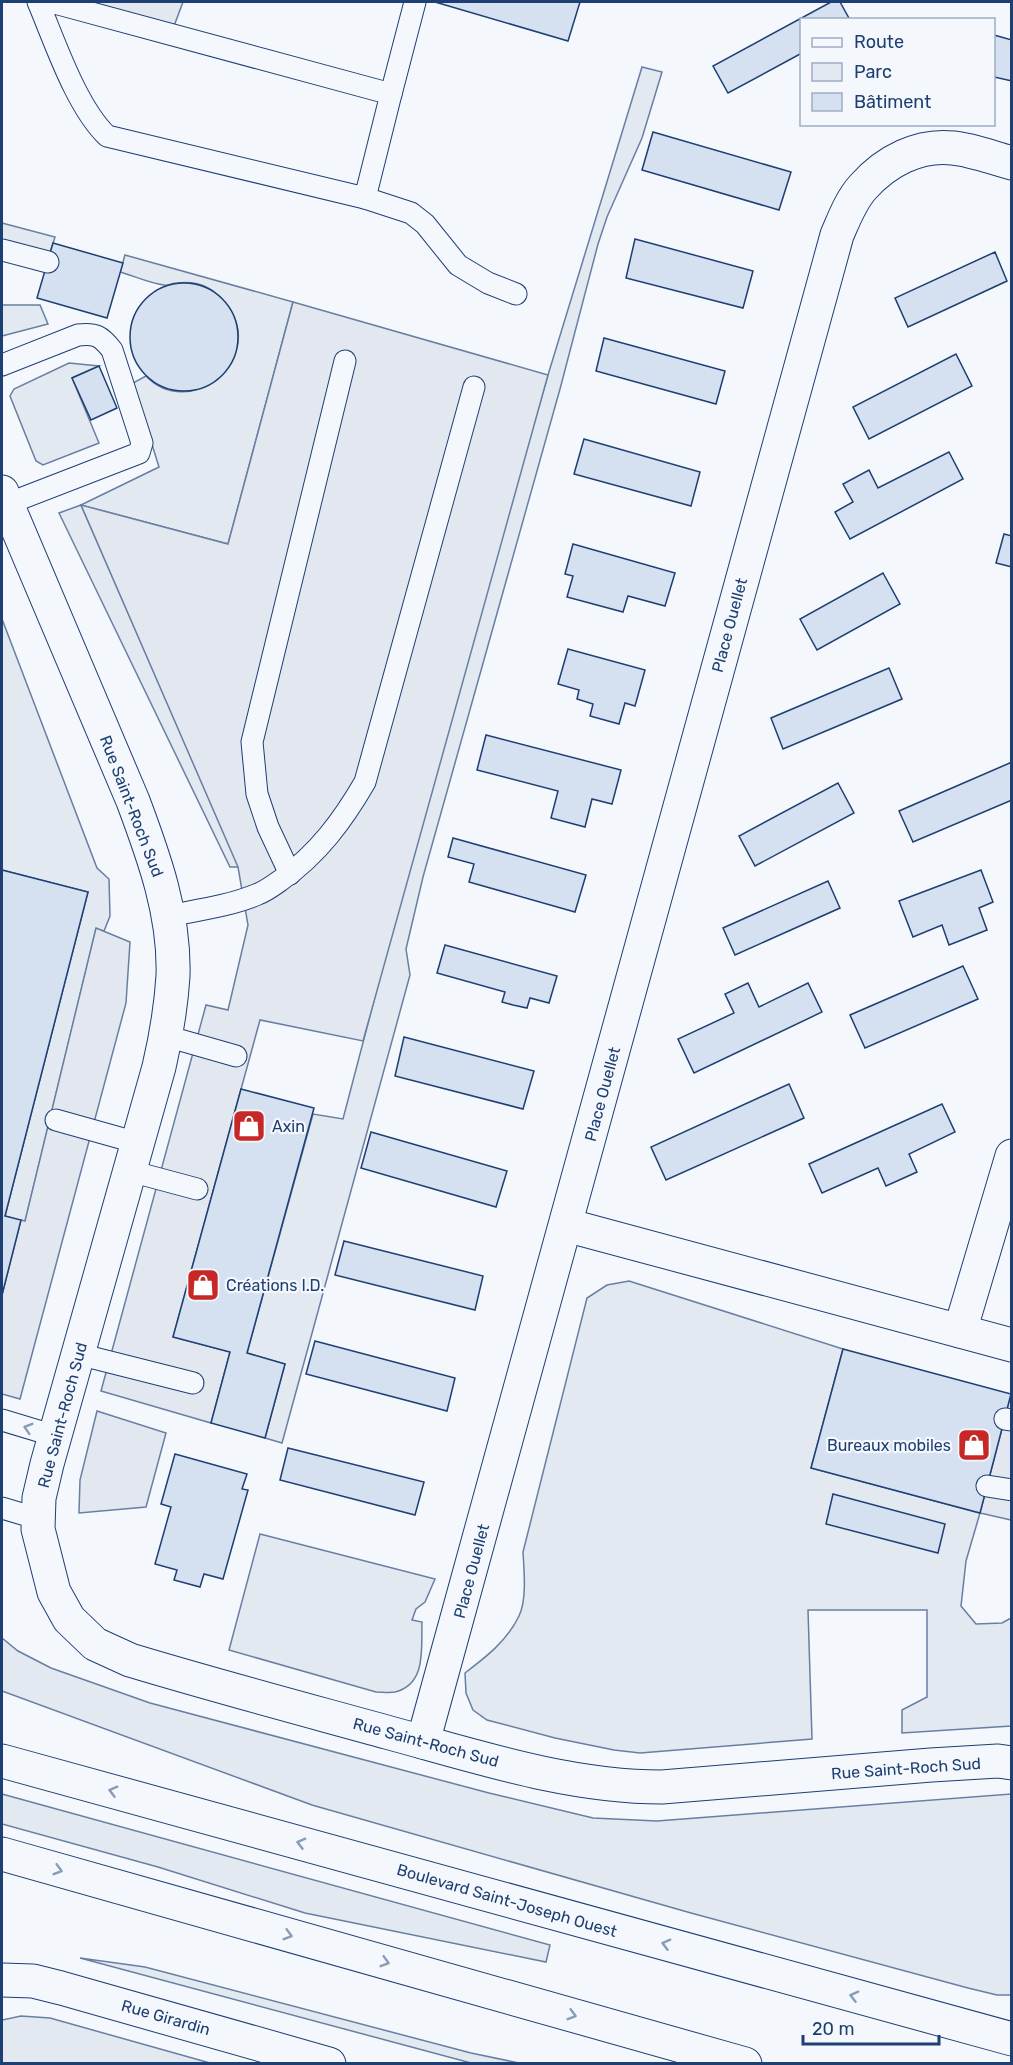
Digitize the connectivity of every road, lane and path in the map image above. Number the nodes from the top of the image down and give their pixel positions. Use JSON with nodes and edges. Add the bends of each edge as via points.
{"nodes":[{"id":1,"x":38,"y":2,"type":"edge"},
{"id":2,"x":51,"y":2,"type":"edge"},
{"id":3,"x":415,"y":2,"type":"edge"},
{"id":4,"x":93,"y":7,"type":"edge"},
{"id":5,"x":391,"y":94,"type":"junction"},
{"id":6,"x":1011,"y":163,"type":"edge"},
{"id":7,"x":365,"y":198,"type":"junction"},
{"id":8,"x":2,"y":250,"type":"edge"},
{"id":9,"x":48,"y":262,"type":"dead end"},
{"id":10,"x":516,"y":294,"type":"dead end"},
{"id":11,"x":345,"y":361,"type":"dead end"},
{"id":12,"x":2,"y":365,"type":"edge"},
{"id":13,"x":474,"y":387,"type":"dead end"},
{"id":14,"x":4,"y":498,"type":"edge"},
{"id":15,"x":290,"y":874,"type":"junction"},
{"id":16,"x":168,"y":916,"type":"junction"},
{"id":17,"x":166,"y":1036,"type":"junction"},
{"id":18,"x":236,"y":1056,"type":"dead end"},
{"id":19,"x":56,"y":1120,"type":"dead end"},
{"id":20,"x":1011,"y":1156,"type":"edge"},
{"id":21,"x":134,"y":1157,"type":"junction"},
{"id":22,"x":197,"y":1189,"type":"dead end"},
{"id":23,"x":566,"y":1226,"type":"junction"},
{"id":24,"x":960,"y":1331,"type":"junction"},
{"id":25,"x":1011,"y":1345,"type":"edge"},
{"id":26,"x":78,"y":1354,"type":"junction"},
{"id":27,"x":193,"y":1383,"type":"dead end"},
{"id":28,"x":2,"y":1420,"type":"edge"},
{"id":29,"x":55,"y":1436,"type":"junction"},
{"id":30,"x":987,"y":1486,"type":"dead end"},
{"id":31,"x":1011,"y":1490,"type":"edge"},
{"id":32,"x":2,"y":1508,"type":"edge"},
{"id":33,"x":39,"y":1519,"type":"junction"},
{"id":34,"x":423,"y":1742,"type":"junction"},
{"id":35,"x":2,"y":1761,"type":"edge"},
{"id":36,"x":1011,"y":1762,"type":"edge"},
{"id":37,"x":2,"y":1854,"type":"edge"},
{"id":38,"x":2,"y":1980,"type":"edge"},
{"id":39,"x":1011,"y":2039,"type":"edge"},
{"id":40,"x":329,"y":2064,"type":"edge"},
{"id":41,"x":745,"y":2064,"type":"edge"}],
"edges":[{"from":1,"to":7,"type":"lane","via":[[75,87],[95,125],[107,136]]},
{"from":2,"to":4,"type":"lane"},
{"from":3,"to":5,"type":"lane"},
{"from":4,"to":5,"type":"lane"},
{"from":5,"to":7,"type":"lane"},
{"from":6,"to":23,"type":"street","name":"Place Ouellet","via":[[953,148],[920,150],[886,165],[862,188],[837,235]]},
{"from":7,"to":10,"type":"lane","via":[[411,213],[425,224],[458,265],[488,284]]},
{"from":8,"to":9,"type":"lane"},
{"from":11,"to":15,"type":"lane","via":[[252,742],[257,794]]},
{"from":12,"to":14,"type":"lane","via":[[78,335],[91,333],[103,338],[112,350],[142,443],[139,453]]},
{"from":13,"to":15,"type":"lane","via":[[365,782],[322,844]]},
{"from":14,"to":16,"type":"street","name":"Rue Saint-Roch Sud","via":[[133,801]]},
{"from":15,"to":16,"type":"lane","via":[[260,894]]},
{"from":16,"to":17,"type":"street","name":"Rue Saint-Roch Sud","via":[[173,974]]},
{"from":17,"to":18,"type":"lane"},
{"from":17,"to":21,"type":"street","name":"Rue Saint-Roch Sud"},
{"from":19,"to":21,"type":"lane"},
{"from":20,"to":24,"type":"street"},
{"from":21,"to":22,"type":"lane"},
{"from":21,"to":26,"type":"street","name":"Rue Saint-Roch Sud"},
{"from":23,"to":24,"type":"street"},
{"from":23,"to":34,"type":"street","name":"Place Ouellet"},
{"from":24,"to":25,"type":"street"},
{"from":26,"to":27,"type":"lane"},
{"from":26,"to":29,"type":"street","name":"Rue Saint-Roch Sud"},
{"from":29,"to":28,"type":"lane","one_way":true},
{"from":29,"to":33,"type":"street","name":"Rue Saint-Roch Sud","via":[[39,1498]]},
{"from":30,"to":31,"type":"lane"},
{"from":32,"to":33,"type":"lane"},
{"from":33,"to":34,"type":"street","name":"Rue Saint-Roch Sud","via":[[54,1592],[69,1619],[95,1644],[130,1660]]},
{"from":34,"to":36,"type":"street","name":"Rue Saint-Roch Sud","via":[[556,1776],[626,1787]]},
{"from":39,"to":35,"type":"street","name":"Boulevard Saint-Joseph Ouest","one_way":true},
{"from":37,"to":41,"type":"street","one_way":true},
{"from":38,"to":40,"type":"street","name":"Rue Girardin","via":[[33,1981],[61,1988]]}]}
